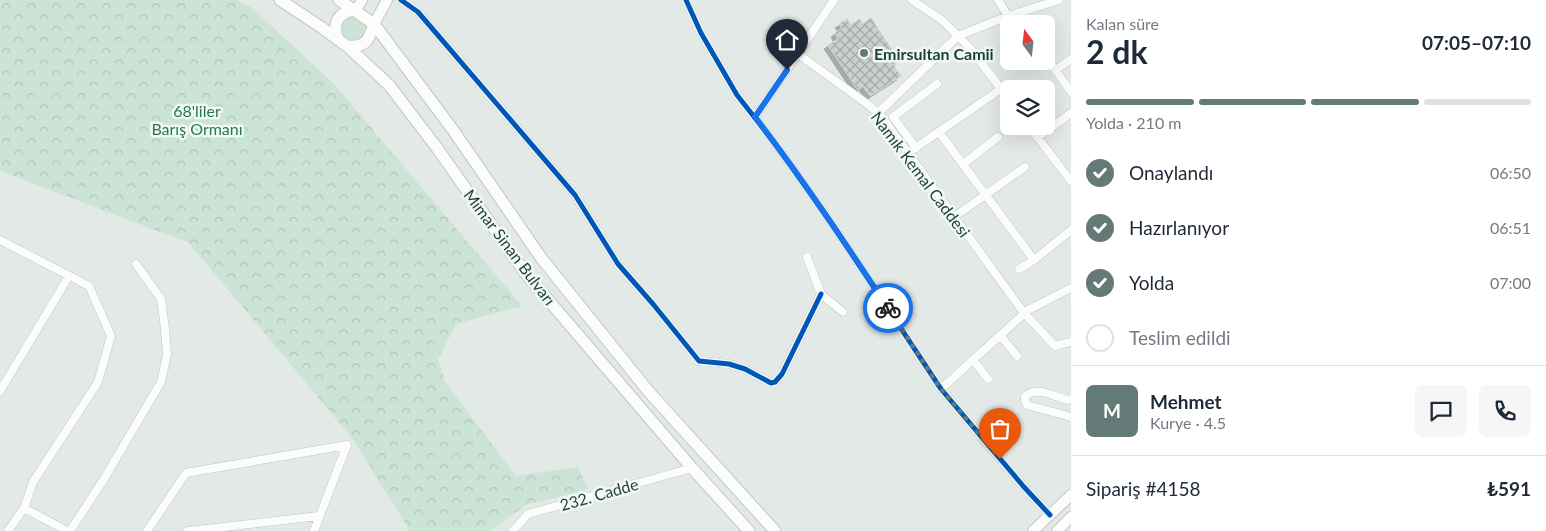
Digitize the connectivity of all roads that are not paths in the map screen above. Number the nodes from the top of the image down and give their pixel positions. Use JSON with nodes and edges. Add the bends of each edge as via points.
{"nodes":[{"id":1,"x":280,"y":0,"type":"edge"},
{"id":2,"x":339,"y":0,"type":"edge"},
{"id":3,"x":362,"y":0,"type":"edge"},
{"id":4,"x":387,"y":0,"type":"edge"},
{"id":5,"x":401,"y":0,"type":"edge"},
{"id":6,"x":686,"y":0,"type":"edge"},
{"id":7,"x":834,"y":0,"type":"edge"},
{"id":8,"x":912,"y":0,"type":"edge"},
{"id":9,"x":998,"y":0,"type":"edge"},
{"id":10,"x":1060,"y":0,"type":"edge"},
{"id":11,"x":356,"y":10,"type":"junction"},
{"id":12,"x":1012,"y":15,"type":"joint"},
{"id":13,"x":1000,"y":20,"type":"edge"},
{"id":14,"x":374,"y":24,"type":"junction"},
{"id":15,"x":958,"y":36,"type":"junction"},
{"id":16,"x":343,"y":43,"type":"junction"},
{"id":17,"x":798,"y":54,"type":"junction"},
{"id":18,"x":1071,"y":59,"type":"edge"},
{"id":19,"x":1056,"y":70,"type":"joint"},
{"id":20,"x":937,"y":84,"type":"dead end"},
{"id":21,"x":907,"y":85,"type":"junction"},
{"id":22,"x":1000,"y":88,"type":"edge"},
{"id":23,"x":1000,"y":90,"type":"edge"},
{"id":24,"x":1071,"y":92,"type":"edge"},
{"id":25,"x":916,"y":99,"type":"junction"},
{"id":26,"x":878,"y":113,"type":"junction"},
{"id":27,"x":1071,"y":113,"type":"edge"},
{"id":28,"x":755,"y":117,"type":"junction"},
{"id":29,"x":939,"y":132,"type":"junction"},
{"id":30,"x":998,"y":137,"type":"dead end"},
{"id":31,"x":1038,"y":137,"type":"joint"},
{"id":32,"x":916,"y":148,"type":"junction"},
{"id":33,"x":908,"y":154,"type":"junction"},
{"id":34,"x":963,"y":164,"type":"junction"},
{"id":35,"x":1025,"y":167,"type":"dead end"},
{"id":36,"x":1070,"y":179,"type":"edge"},
{"id":37,"x":985,"y":195,"type":"junction"},
{"id":38,"x":954,"y":217,"type":"junction"},
{"id":39,"x":1071,"y":230,"type":"edge"},
{"id":40,"x":1,"y":242,"type":"edge"},
{"id":41,"x":807,"y":257,"type":"dead end"},
{"id":42,"x":1034,"y":260,"type":"junction"},
{"id":43,"x":136,"y":264,"type":"dead end"},
{"id":44,"x":1020,"y":269,"type":"dead end"},
{"id":45,"x":69,"y":276,"type":"junction"},
{"id":46,"x":1071,"y":288,"type":"edge"},
{"id":47,"x":822,"y":294,"type":"junction"},
{"id":48,"x":843,"y":312,"type":"dead end"},
{"id":49,"x":1024,"y":313,"type":"junction"},
{"id":50,"x":1000,"y":335,"type":"junction"},
{"id":51,"x":1071,"y":342,"type":"edge"},
{"id":52,"x":1017,"y":356,"type":"dead end"},
{"id":53,"x":973,"y":360,"type":"junction"},
{"id":54,"x":988,"y":379,"type":"dead end"},
{"id":55,"x":941,"y":389,"type":"junction"},
{"id":56,"x":0,"y":391,"type":"edge"},
{"id":57,"x":1071,"y":399,"type":"edge"},
{"id":58,"x":1071,"y":417,"type":"edge"},
{"id":59,"x":692,"y":468,"type":"junction"},
{"id":60,"x":1071,"y":495,"type":"edge"},
{"id":61,"x":24,"y":508,"type":"junction"},
{"id":62,"x":1050,"y":515,"type":"junction"},
{"id":63,"x":319,"y":516,"type":"junction"},
{"id":64,"x":1071,"y":517,"type":"edge"},
{"id":65,"x":1062,"y":529,"type":"edge"},
{"id":66,"x":8,"y":531,"type":"edge"},
{"id":67,"x":68,"y":531,"type":"edge"},
{"id":68,"x":147,"y":531,"type":"edge"},
{"id":69,"x":188,"y":531,"type":"edge"},
{"id":70,"x":314,"y":531,"type":"edge"},
{"id":71,"x":513,"y":531,"type":"edge"},
{"id":72,"x":749,"y":531,"type":"edge"},
{"id":73,"x":775,"y":531,"type":"edge"},
{"id":74,"x":1033,"y":531,"type":"edge"}],
"edges":[{"from":1,"to":16,"type":"main road","name":"Mimar Sinan Bulvarı"},
{"from":2,"to":11,"type":"main road","name":"Mimar Sinan Bulvarı"},
{"from":3,"to":11,"type":"street"},
{"from":4,"to":14,"type":"street"},
{"from":5,"to":47,"type":"street","via":[[418,12],[574,195],[618,264],[699,361],[728,364],[775,382]]},
{"from":6,"to":28,"type":"street","via":[[737,95]]},
{"from":7,"to":17,"type":"street"},
{"from":8,"to":15,"type":"street","via":[[943,21]]},
{"from":9,"to":12,"type":"street"},
{"from":10,"to":12,"type":"street"},
{"from":11,"to":14,"type":"main road","name":"Mimar Sinan Bulvarı"},
{"from":11,"to":16,"type":"main road","via":[[339,17],[335,28]]},
{"from":13,"to":15,"type":"street"},
{"from":14,"to":16,"type":"main road","via":[[364,44]]},
{"from":14,"to":73,"type":"main road","name":"Mimar Sinan Bulvarı","via":[[453,130],[542,259],[649,392]]},
{"from":15,"to":21,"type":"street"},
{"from":15,"to":22,"type":"street"},
{"from":16,"to":59,"type":"main road","name":"Mimar Sinan Bulvarı","via":[[389,85],[438,148],[526,274]]},
{"from":17,"to":26,"type":"street","name":"Namık Kemal Caddesi"},
{"from":17,"to":28,"type":"street"},
{"from":18,"to":19,"type":"street"},
{"from":19,"to":24,"type":"street"},
{"from":20,"to":25,"type":"street"},
{"from":21,"to":25,"type":"street"},
{"from":21,"to":26,"type":"street"},
{"from":23,"to":29,"type":"street"},
{"from":25,"to":32,"type":"street","via":[[893,117]]},
{"from":26,"to":33,"type":"street","name":"Namık Kemal Caddesi"},
{"from":27,"to":31,"type":"street"},
{"from":28,"to":55,"type":"street","via":[[834,227]]},
{"from":29,"to":32,"type":"street"},
{"from":29,"to":34,"type":"street"},
{"from":30,"to":34,"type":"street"},
{"from":31,"to":36,"type":"street"},
{"from":32,"to":33,"type":"street"},
{"from":33,"to":38,"type":"street","name":"Namık Kemal Caddesi"},
{"from":34,"to":37,"type":"street"},
{"from":35,"to":37,"type":"street"},
{"from":37,"to":38,"type":"street"},
{"from":37,"to":42,"type":"street"},
{"from":38,"to":49,"type":"street","name":"Namık Kemal Caddesi"},
{"from":39,"to":42,"type":"street"},
{"from":40,"to":45,"type":"street"},
{"from":41,"to":47,"type":"street"},
{"from":42,"to":44,"type":"street"},
{"from":43,"to":67,"type":"street","via":[[161,300],[167,355],[161,382],[104,479]]},
{"from":45,"to":56,"type":"street"},
{"from":45,"to":61,"type":"street","via":[[89,286],[112,336],[98,382],[33,482]]},
{"from":46,"to":49,"type":"street"},
{"from":47,"to":48,"type":"street"},
{"from":49,"to":50,"type":"street"},
{"from":49,"to":51,"type":"street","name":"Namık Kemal Caddesi","via":[[1054,346]]},
{"from":50,"to":52,"type":"street"},
{"from":50,"to":53,"type":"street"},
{"from":53,"to":54,"type":"street"},
{"from":53,"to":55,"type":"street"},
{"from":55,"to":62,"type":"street"},
{"from":57,"to":58,"type":"street","via":[[1038,391],[1025,396],[1027,405]]},
{"from":59,"to":71,"type":"street","name":"232. Cadde","via":[[528,514]]},
{"from":59,"to":72,"type":"main road","name":"Mimar Sinan Bulvarı"},
{"from":60,"to":62,"type":"street"},
{"from":61,"to":66,"type":"street"},
{"from":61,"to":67,"type":"street"},
{"from":62,"to":74,"type":"street"},
{"from":63,"to":68,"type":"street","via":[[347,445],[186,473]]},
{"from":63,"to":69,"type":"street"},
{"from":63,"to":70,"type":"street"},
{"from":64,"to":65,"type":"street"}]}
